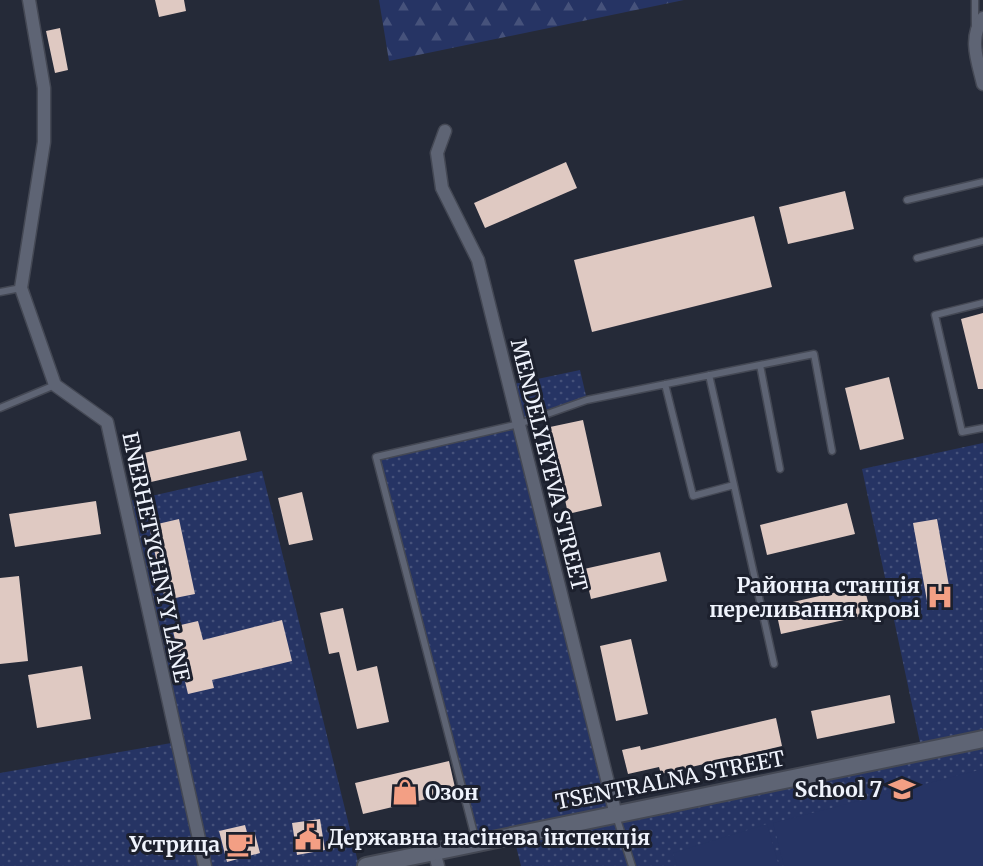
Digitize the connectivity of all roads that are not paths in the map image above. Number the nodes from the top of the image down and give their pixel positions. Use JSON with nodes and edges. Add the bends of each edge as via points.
{"nodes":[{"id":1,"x":29,"y":0,"type":"edge"},
{"id":2,"x":975,"y":0,"type":"edge"},
{"id":3,"x":983,"y":18,"type":"edge"},
{"id":4,"x":975,"y":32,"type":"junction"},
{"id":5,"x":983,"y":84,"type":"edge"},
{"id":6,"x":445,"y":131,"type":"dead end"},
{"id":7,"x":983,"y":182,"type":"edge"},
{"id":8,"x":907,"y":200,"type":"dead end"},
{"id":9,"x":983,"y":241,"type":"edge"},
{"id":10,"x":917,"y":258,"type":"dead end"},
{"id":11,"x":21,"y":288,"type":"junction"},
{"id":12,"x":0,"y":292,"type":"edge"},
{"id":13,"x":983,"y":303,"type":"edge"},
{"id":14,"x":760,"y":365,"type":"junction"},
{"id":15,"x":709,"y":375,"type":"junction"},
{"id":16,"x":665,"y":384,"type":"junction"},
{"id":17,"x":55,"y":385,"type":"junction"},
{"id":18,"x":0,"y":408,"type":"edge"},
{"id":19,"x":519,"y":424,"type":"junction"},
{"id":20,"x":983,"y":428,"type":"edge"},
{"id":21,"x":832,"y":451,"type":"dead end"},
{"id":22,"x":780,"y":469,"type":"dead end"},
{"id":23,"x":734,"y":485,"type":"junction"},
{"id":24,"x":774,"y":664,"type":"dead end"},
{"id":25,"x":983,"y":739,"type":"edge"},
{"id":26,"x":616,"y":815,"type":"junction"},
{"id":27,"x":477,"y":841,"type":"junction"},
{"id":28,"x":436,"y":858,"type":"edge"},
{"id":29,"x":205,"y":866,"type":"edge"},
{"id":30,"x":366,"y":866,"type":"edge"},
{"id":31,"x":632,"y":866,"type":"edge"}],
"edges":[{"from":1,"to":11,"type":"street","via":[[44,88],[44,142]]},
{"from":2,"to":4,"type":"lane"},
{"from":3,"to":4,"type":"street"},
{"from":4,"to":5,"type":"street","via":[[975,54]]},
{"from":6,"to":19,"type":"street","name":"MENDELYEYEVA STREET","via":[[437,153],[442,188],[478,260]]},
{"from":7,"to":8,"type":"lane"},
{"from":9,"to":10,"type":"lane"},
{"from":11,"to":12,"type":"lane"},
{"from":11,"to":17,"type":"street"},
{"from":13,"to":20,"type":"lane","via":[[935,315],[962,432]]},
{"from":14,"to":15,"type":"lane"},
{"from":14,"to":21,"type":"lane","via":[[814,354]]},
{"from":14,"to":22,"type":"lane"},
{"from":15,"to":16,"type":"lane"},
{"from":15,"to":23,"type":"lane"},
{"from":16,"to":19,"type":"lane","via":[[587,400]]},
{"from":16,"to":23,"type":"lane","via":[[693,496]]},
{"from":17,"to":18,"type":"lane"},
{"from":17,"to":29,"type":"street","name":"ENERHETYCHNYY LANE","via":[[107,422]]},
{"from":19,"to":26,"type":"street","name":"MENDELYEYEVA STREET"},
{"from":19,"to":27,"type":"lane","via":[[376,457]]},
{"from":23,"to":24,"type":"lane"},
{"from":25,"to":26,"type":"main road","name":"TSENTRALNA STREET"},
{"from":26,"to":27,"type":"main road","name":"TSENTRALNA STREET"},
{"from":26,"to":31,"type":"lane"},
{"from":27,"to":28,"type":"main road","name":"TSENTRALNA STREET"},
{"from":28,"to":30,"type":"main road","name":"TSENTRALNA STREET"}]}
